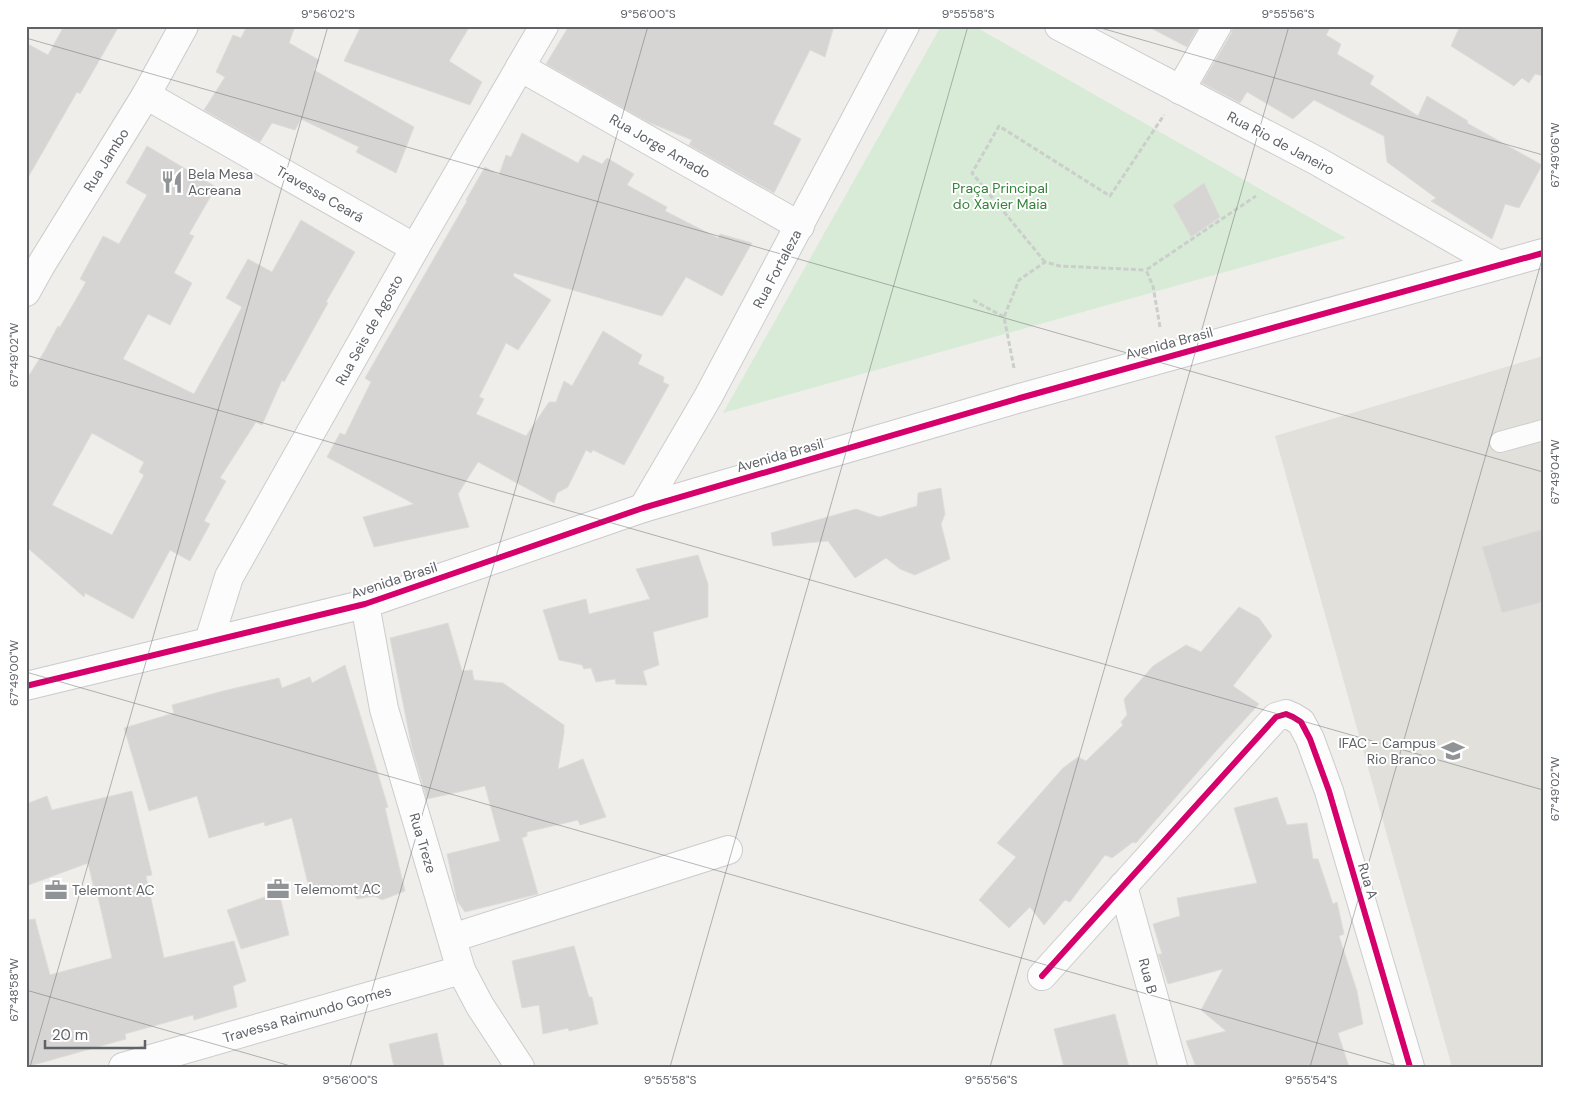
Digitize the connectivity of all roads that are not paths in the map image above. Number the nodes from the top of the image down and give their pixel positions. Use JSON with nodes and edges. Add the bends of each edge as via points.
{"nodes":[{"id":1,"x":184,"y":26,"type":"edge"},
{"id":2,"x":544,"y":26,"type":"edge"},
{"id":3,"x":905,"y":26,"type":"edge"},
{"id":4,"x":1059,"y":26,"type":"edge"},
{"id":5,"x":1217,"y":26,"type":"edge"},
{"id":6,"x":520,"y":67,"type":"junction"},
{"id":7,"x":1180,"y":90,"type":"junction"},
{"id":8,"x":146,"y":95,"type":"junction"},
{"id":9,"x":800,"y":226,"type":"junction"},
{"id":10,"x":415,"y":248,"type":"junction"},
{"id":11,"x":1543,"y":253,"type":"edge"},
{"id":12,"x":34,"y":261,"type":"edge"},
{"id":13,"x":1499,"y":266,"type":"junction"},
{"id":14,"x":26,"y":292,"type":"edge"},
{"id":15,"x":1543,"y":430,"type":"edge"},
{"id":16,"x":1500,"y":442,"type":"dead end"},
{"id":17,"x":643,"y":508,"type":"junction"},
{"id":18,"x":365,"y":604,"type":"junction"},
{"id":19,"x":209,"y":641,"type":"junction"},
{"id":20,"x":26,"y":686,"type":"edge"},
{"id":21,"x":728,"y":850,"type":"dead end"},
{"id":22,"x":1123,"y":886,"type":"junction"},
{"id":23,"x":452,"y":938,"type":"junction"},
{"id":24,"x":461,"y":970,"type":"junction"},
{"id":25,"x":1042,"y":976,"type":"dead end"},
{"id":26,"x":123,"y":1067,"type":"edge"},
{"id":27,"x":520,"y":1067,"type":"edge"},
{"id":28,"x":1173,"y":1067,"type":"edge"},
{"id":29,"x":1410,"y":1067,"type":"edge"}],
"edges":[{"from":1,"to":8,"type":"street","name":"Rua Jambo"},
{"from":2,"to":6,"type":"street","name":"Rua Seis de Agosto"},
{"from":3,"to":9,"type":"street","name":"Rua Fortaleza"},
{"from":4,"to":7,"type":"street","name":"Rua Rio de Janeiro"},
{"from":5,"to":7,"type":"street"},
{"from":6,"to":9,"type":"street","name":"Rua Jorge Amado"},
{"from":6,"to":10,"type":"street","name":"Rua Seis de Agosto"},
{"from":7,"to":13,"type":"street","name":"Rua Rio de Janeiro","via":[[1317,161]]},
{"from":8,"to":10,"type":"street","name":"Travessa Ceará"},
{"from":8,"to":12,"type":"street","name":"Rua Jambo"},
{"from":9,"to":17,"type":"street","name":"Rua Fortaleza","via":[[708,398]]},
{"from":10,"to":19,"type":"street","name":"Rua Seis de Agosto","via":[[229,577]]},
{"from":11,"to":13,"type":"street","name":"Avenida Brasil"},
{"from":12,"to":14,"type":"street","name":"Rua Jambo"},
{"from":13,"to":17,"type":"street","name":"Avenida Brasil","via":[[1020,398]]},
{"from":15,"to":16,"type":"lane"},
{"from":17,"to":18,"type":"street","name":"Avenida Brasil"},
{"from":18,"to":19,"type":"street","name":"Avenida Brasil"},
{"from":18,"to":23,"type":"street","name":"Rua Treze","via":[[384,709]]},
{"from":19,"to":20,"type":"street","name":"Avenida Brasil"},
{"from":21,"to":23,"type":"street"},
{"from":22,"to":25,"type":"street"},
{"from":22,"to":28,"type":"street","name":"Rua B"},
{"from":22,"to":29,"type":"street","name":"Rua A","via":[[1276,717],[1286,714],[1301,722],[1329,791]]},
{"from":23,"to":24,"type":"street","name":"Rua Treze"},
{"from":24,"to":26,"type":"street","name":"Travessa Raimundo Gomes"},
{"from":24,"to":27,"type":"street","name":"Rua Treze"}]}
